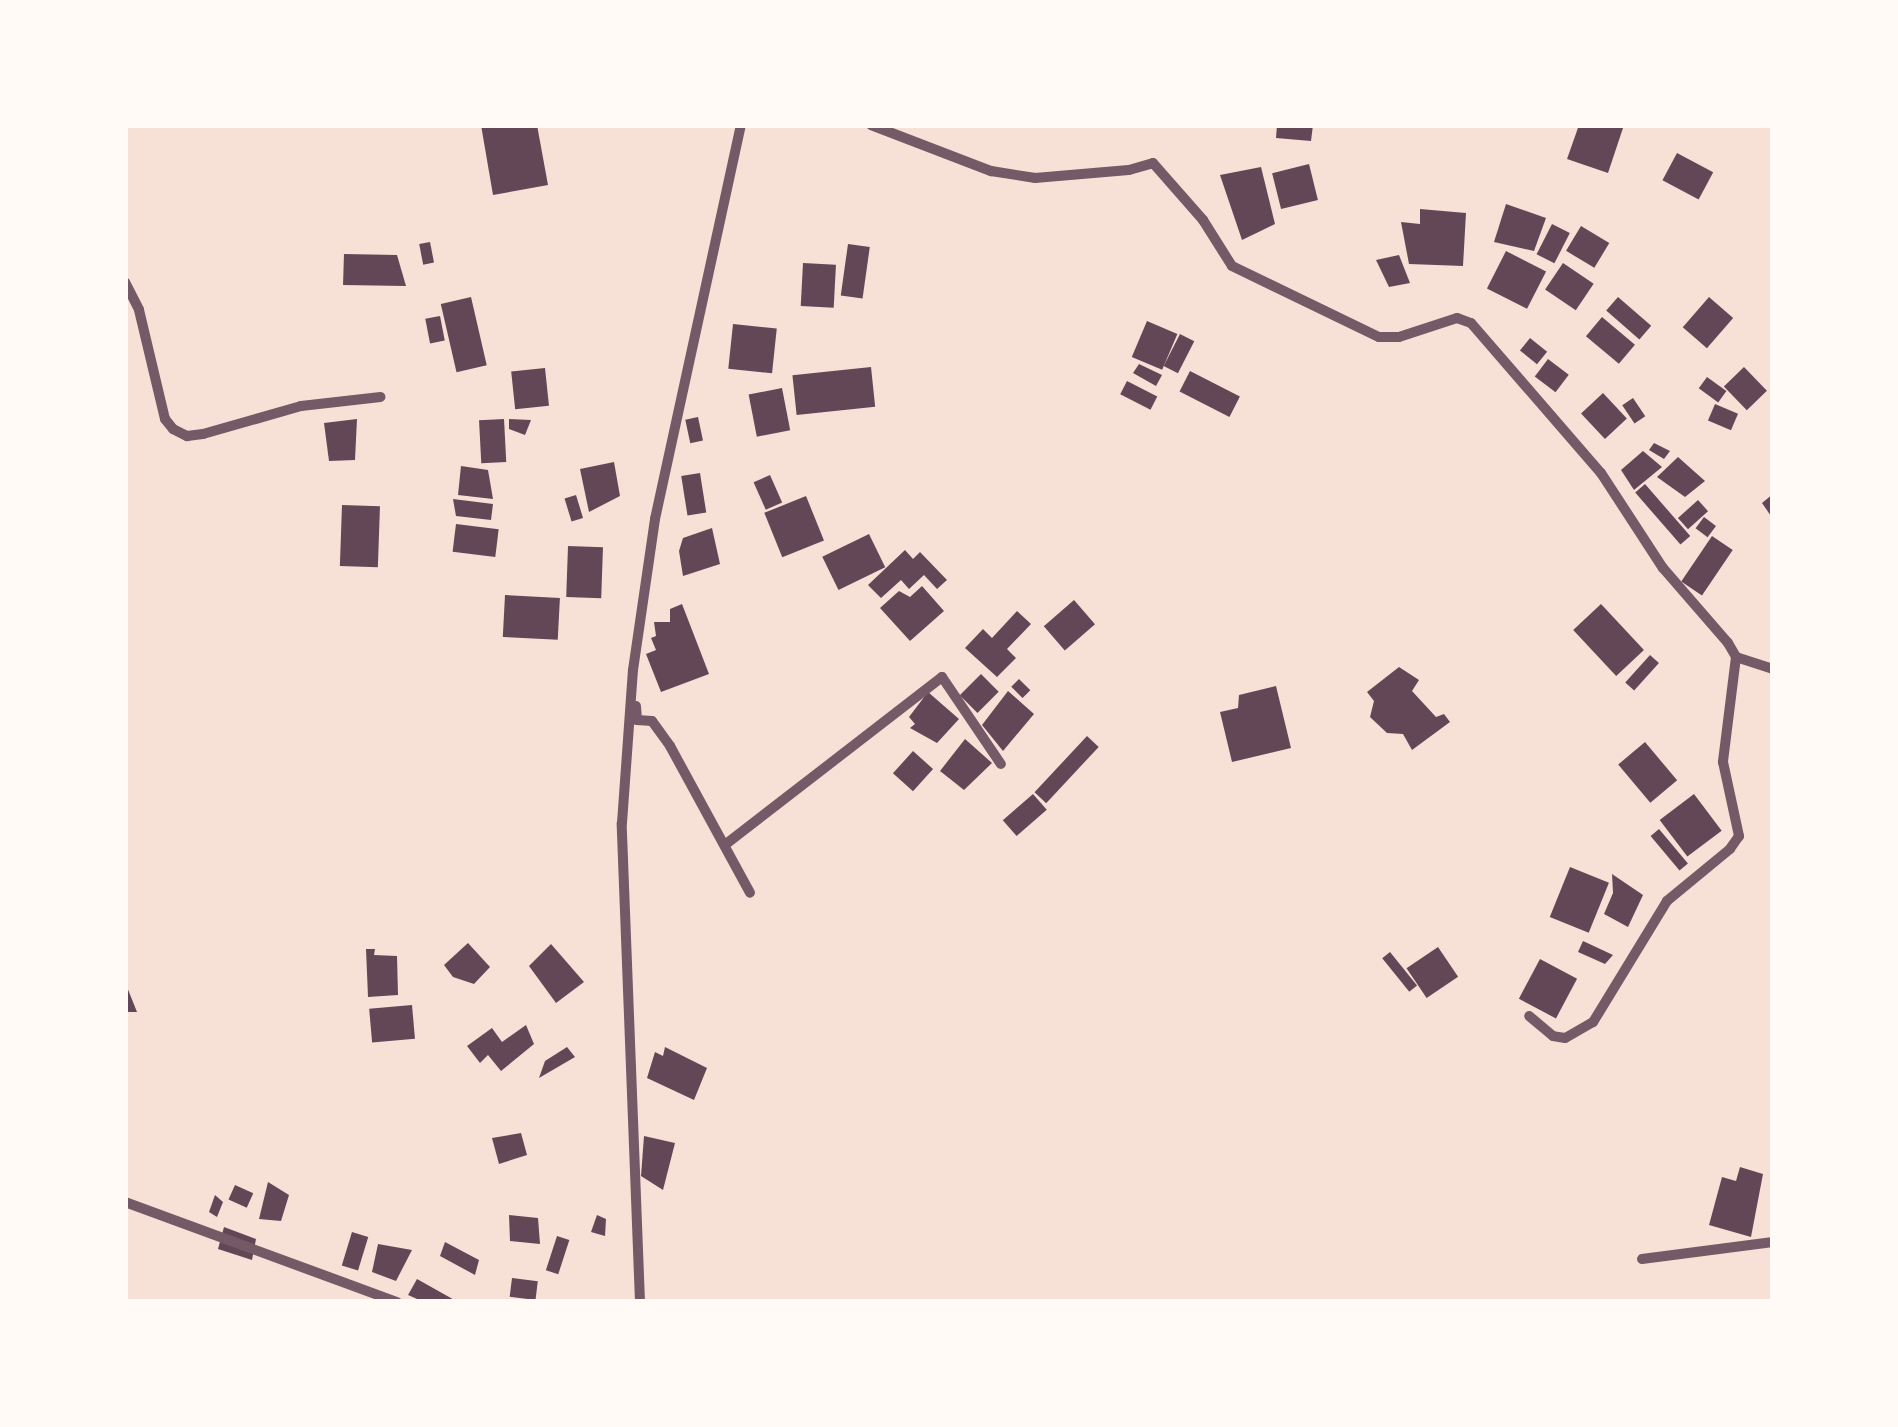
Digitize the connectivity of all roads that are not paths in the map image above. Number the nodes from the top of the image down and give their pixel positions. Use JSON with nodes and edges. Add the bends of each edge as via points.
{"nodes":[{"id":1,"x":741,"y":125,"type":"edge"},
{"id":2,"x":870,"y":125,"type":"edge"},
{"id":3,"x":125,"y":282,"type":"edge"},
{"id":4,"x":380,"y":397,"type":"dead end"},
{"id":5,"x":1736,"y":657,"type":"junction"},
{"id":6,"x":1773,"y":669,"type":"edge"},
{"id":7,"x":633,"y":670,"type":"junction"},
{"id":8,"x":1001,"y":764,"type":"dead end"},
{"id":9,"x":726,"y":844,"type":"junction"},
{"id":10,"x":750,"y":894,"type":"dead end"},
{"id":11,"x":1530,"y":1016,"type":"dead end"},
{"id":12,"x":125,"y":1202,"type":"edge"},
{"id":13,"x":1773,"y":1242,"type":"edge"},
{"id":14,"x":1642,"y":1259,"type":"dead end"},
{"id":15,"x":397,"y":1302,"type":"edge"},
{"id":16,"x":640,"y":1302,"type":"edge"}],
"edges":[{"from":1,"to":7,"type":"street","via":[[655,520]]},
{"from":2,"to":5,"type":"street","via":[[991,171],[1035,178],[1153,163],[1232,266],[1379,337],[1457,318],[1471,323],[1601,473],[1663,568]]},
{"from":3,"to":4,"type":"street","via":[[166,419],[188,436],[300,406]]},
{"from":5,"to":6,"type":"street"},
{"from":5,"to":11,"type":"street","via":[[1723,762],[1739,836],[1667,901],[1592,1022],[1564,1038]]},
{"from":7,"to":9,"type":"street","via":[[637,720],[652,721],[670,746]]},
{"from":7,"to":16,"type":"street","via":[[622,823]]},
{"from":8,"to":9,"type":"street","via":[[942,677]]},
{"from":9,"to":10,"type":"street"},
{"from":12,"to":15,"type":"street"},
{"from":13,"to":14,"type":"street"}]}
